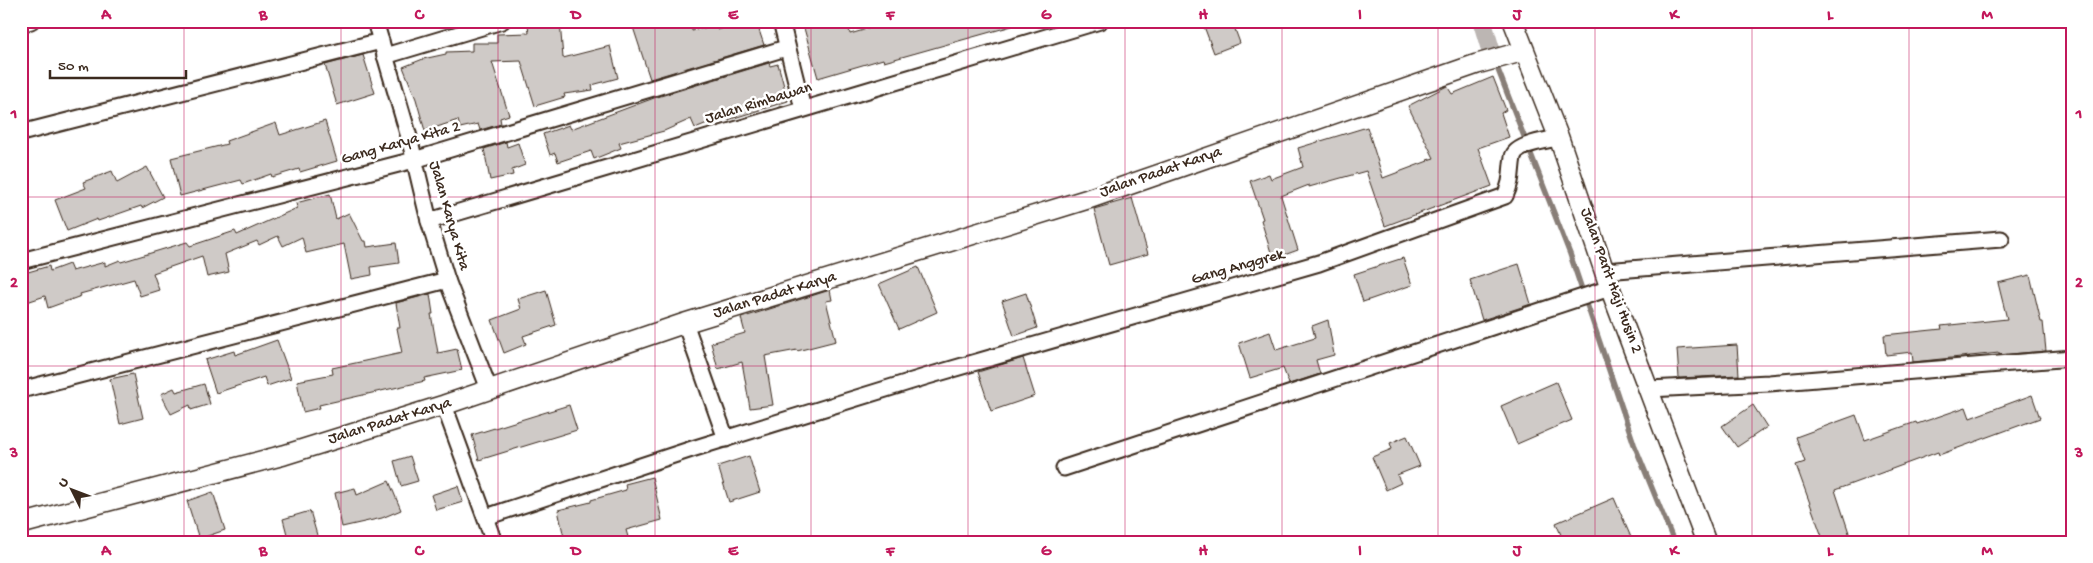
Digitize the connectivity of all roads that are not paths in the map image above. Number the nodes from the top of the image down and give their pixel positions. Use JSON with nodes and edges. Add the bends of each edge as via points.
{"nodes":[{"id":1,"x":31,"y":21,"type":"edge"},
{"id":2,"x":376,"y":21,"type":"edge"},
{"id":3,"x":781,"y":21,"type":"edge"},
{"id":4,"x":1100,"y":21,"type":"edge"},
{"id":5,"x":1513,"y":21,"type":"edge"},
{"id":6,"x":497,"y":22,"type":"edge"},
{"id":7,"x":21,"y":24,"type":"edge"},
{"id":8,"x":786,"y":48,"type":"junction"},
{"id":9,"x":383,"y":49,"type":"junction"},
{"id":10,"x":1516,"y":54,"type":"junction"},
{"id":11,"x":802,"y":109,"type":"junction"},
{"id":12,"x":21,"y":133,"type":"edge"},
{"id":13,"x":1553,"y":139,"type":"junction"},
{"id":14,"x":414,"y":160,"type":"junction"},
{"id":15,"x":429,"y":221,"type":"junction"},
{"id":16,"x":2000,"y":239,"type":"dead end"},
{"id":17,"x":21,"y":261,"type":"edge"},
{"id":18,"x":447,"y":280,"type":"junction"},
{"id":19,"x":1603,"y":284,"type":"junction"},
{"id":20,"x":685,"y":323,"type":"junction"},
{"id":21,"x":2072,"y":358,"type":"edge"},
{"id":22,"x":490,"y":389,"type":"junction"},
{"id":23,"x":1649,"y":389,"type":"junction"},
{"id":24,"x":21,"y":390,"type":"edge"},
{"id":25,"x":444,"y":405,"type":"junction"},
{"id":26,"x":726,"y":439,"type":"junction"},
{"id":27,"x":1064,"y":468,"type":"dead end"},
{"id":28,"x":486,"y":517,"type":"junction"},
{"id":29,"x":21,"y":524,"type":"edge"},
{"id":30,"x":494,"y":542,"type":"edge"},
{"id":31,"x":1706,"y":542,"type":"edge"}],
"edges":[{"from":1,"to":7,"type":"street"},
{"from":2,"to":9,"type":"street","name":"Jalan Karya Kita"},
{"from":3,"to":8,"type":"street"},
{"from":4,"to":11,"type":"street","name":"Jalan Rimbawan"},
{"from":5,"to":10,"type":"street","name":"Jalan Parit Haji Husin 2"},
{"from":6,"to":9,"type":"street"},
{"from":8,"to":11,"type":"street"},
{"from":8,"to":14,"type":"street","name":"Gang Karya Kita 2"},
{"from":9,"to":12,"type":"street"},
{"from":9,"to":14,"type":"street","name":"Jalan Karya Kita"},
{"from":10,"to":13,"type":"street","name":"Jalan Parit Haji Husin 2"},
{"from":10,"to":20,"type":"street","name":"Jalan Padat Karya","via":[[1477,64],[1088,198]]},
{"from":11,"to":15,"type":"street","name":"Jalan Rimbawan"},
{"from":13,"to":19,"type":"street","name":"Jalan Parit Haji Husin 2"},
{"from":13,"to":26,"type":"street","name":"Gang Anggrek","via":[[1518,148],[1513,155],[1512,182],[1505,196],[1319,263],[928,376]]},
{"from":14,"to":15,"type":"street","name":"Jalan Karya Kita"},
{"from":14,"to":17,"type":"street","name":"Gang Karya Kita 2"},
{"from":15,"to":18,"type":"street","name":"Jalan Karya Kita"},
{"from":16,"to":19,"type":"street"},
{"from":18,"to":22,"type":"street","name":"Jalan Karya Kita"},
{"from":18,"to":24,"type":"street"},
{"from":19,"to":23,"type":"street","name":"Jalan Parit Haji Husin 2"},
{"from":19,"to":27,"type":"street","via":[[1570,302]]},
{"from":20,"to":22,"type":"street","name":"Jalan Padat Karya"},
{"from":20,"to":26,"type":"street"},
{"from":21,"to":23,"type":"street","via":[[1768,383]]},
{"from":22,"to":25,"type":"street","name":"Jalan Padat Karya"},
{"from":23,"to":31,"type":"street","name":"Jalan Parit Haji Husin 2"},
{"from":25,"to":28,"type":"street"},
{"from":25,"to":29,"type":"street","name":"Jalan Padat Karya","via":[[284,455]]},
{"from":26,"to":28,"type":"street"},
{"from":28,"to":30,"type":"street"}]}
